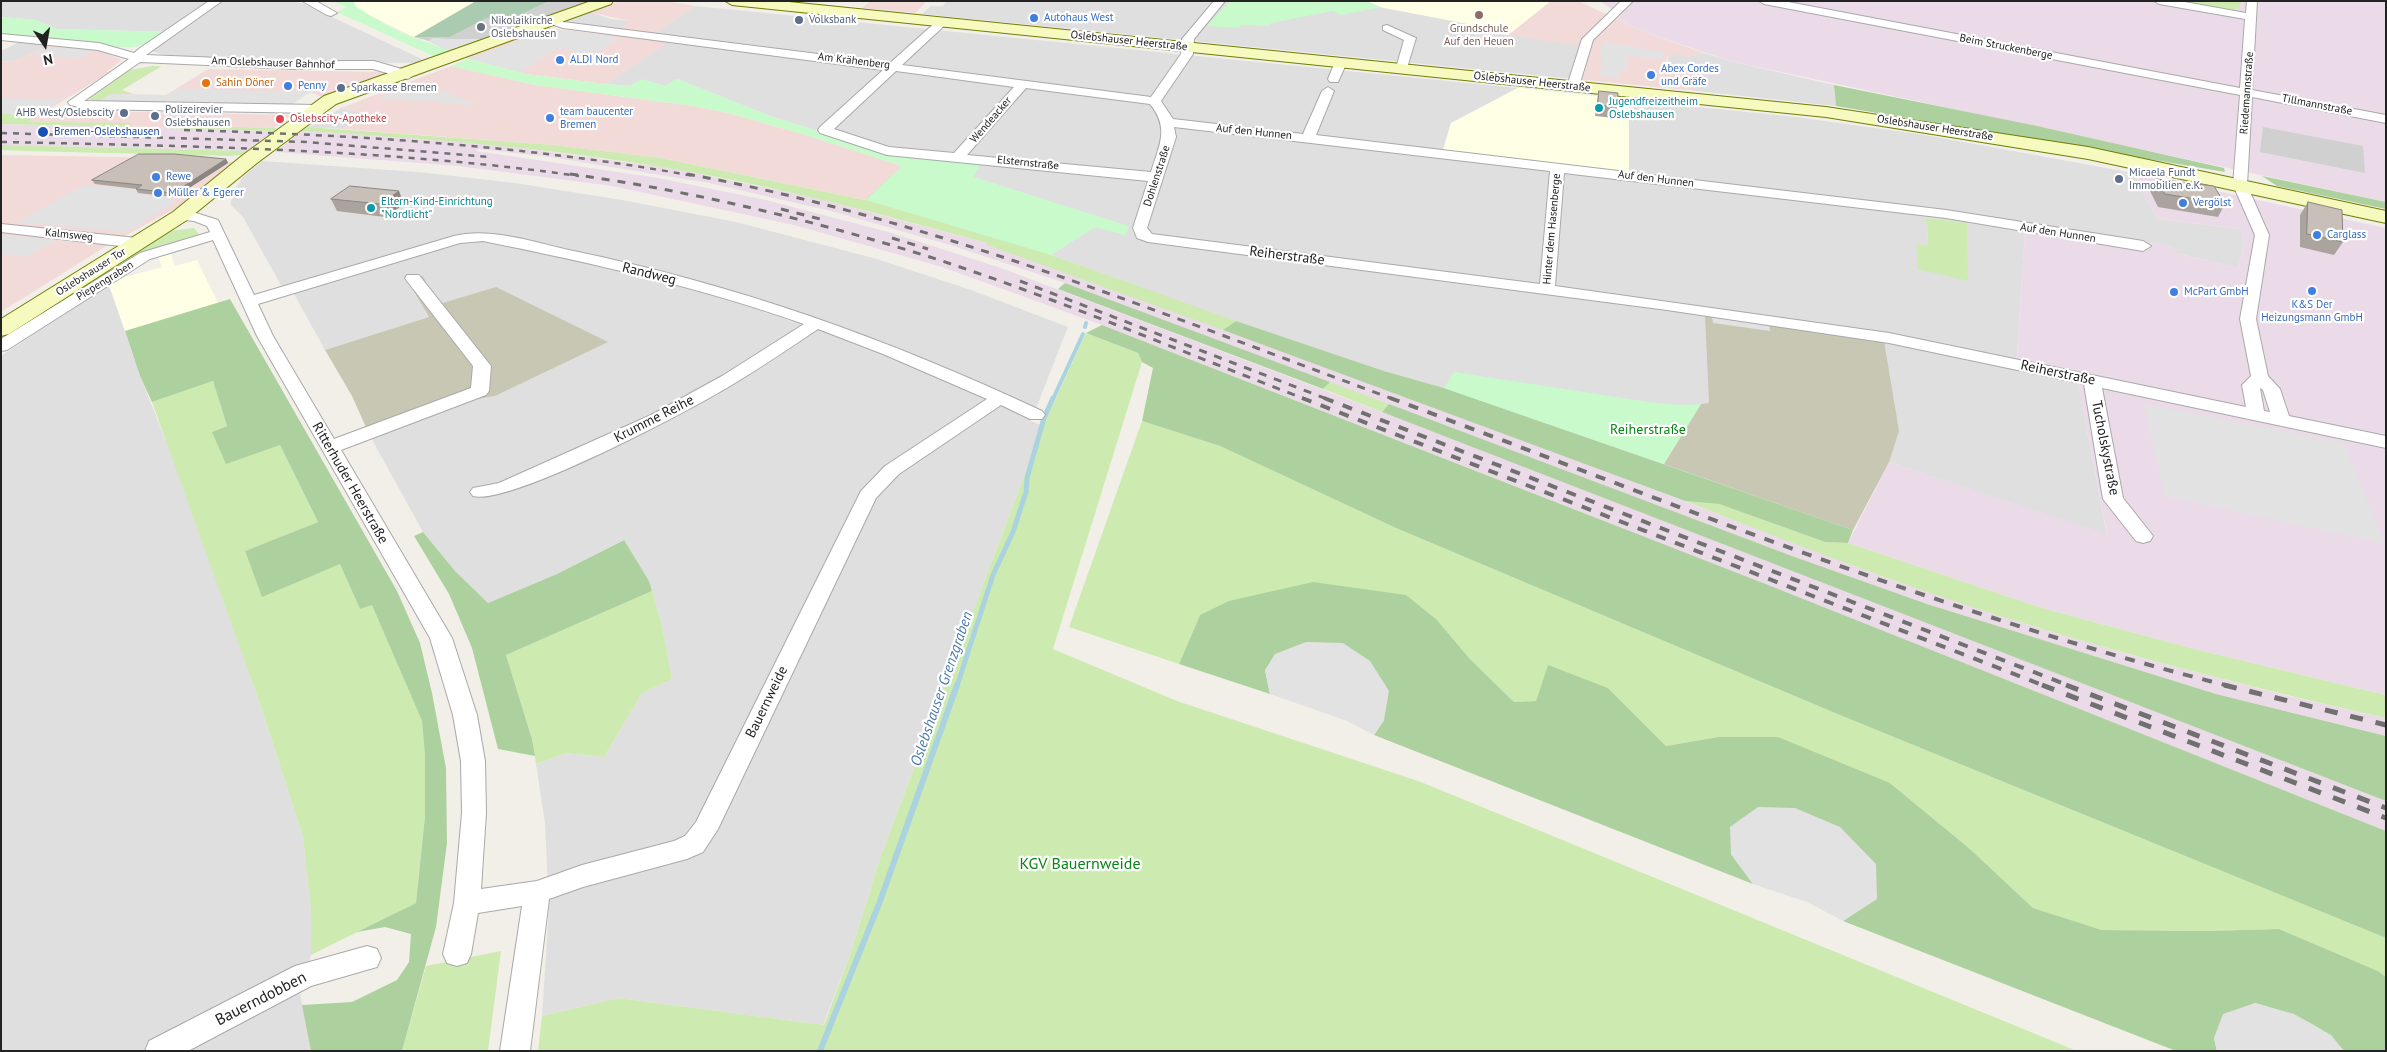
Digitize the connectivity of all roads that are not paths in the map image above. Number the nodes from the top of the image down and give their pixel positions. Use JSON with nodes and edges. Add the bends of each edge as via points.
{"nodes":[{"id":1,"x":217,"y":1,"type":"edge"},
{"id":2,"x":307,"y":1,"type":"edge"},
{"id":3,"x":606,"y":1,"type":"edge"},
{"id":4,"x":732,"y":1,"type":"edge"},
{"id":5,"x":1220,"y":1,"type":"edge"},
{"id":6,"x":1628,"y":1,"type":"edge"},
{"id":7,"x":1764,"y":1,"type":"edge"},
{"id":8,"x":2160,"y":1,"type":"edge"},
{"id":9,"x":2252,"y":1,"type":"edge"},
{"id":10,"x":590,"y":5,"type":"edge"},
{"id":11,"x":331,"y":13,"type":"dead end"},
{"id":12,"x":2251,"y":17,"type":"junction"},
{"id":13,"x":560,"y":22,"type":"junction"},
{"id":14,"x":941,"y":23,"type":"junction"},
{"id":15,"x":1387,"y":28,"type":"dead end"},
{"id":16,"x":1,"y":37,"type":"edge"},
{"id":17,"x":1187,"y":47,"type":"junction"},
{"id":18,"x":137,"y":58,"type":"junction"},
{"id":19,"x":1341,"y":62,"type":"junction"},
{"id":20,"x":895,"y":66,"type":"junction"},
{"id":21,"x":1402,"y":68,"type":"junction"},
{"id":22,"x":406,"y":74,"type":"junction"},
{"id":23,"x":1334,"y":79,"type":"dead end"},
{"id":24,"x":1024,"y":83,"type":"junction"},
{"id":25,"x":1573,"y":86,"type":"junction"},
{"id":26,"x":1328,"y":91,"type":"dead end"},
{"id":27,"x":2247,"y":92,"type":"junction"},
{"id":28,"x":1154,"y":101,"type":"junction"},
{"id":29,"x":317,"y":110,"type":"junction"},
{"id":30,"x":2386,"y":118,"type":"edge"},
{"id":31,"x":1168,"y":122,"type":"junction"},
{"id":32,"x":1308,"y":138,"type":"junction"},
{"id":33,"x":959,"y":156,"type":"junction"},
{"id":34,"x":1557,"y":168,"type":"junction"},
{"id":35,"x":1155,"y":177,"type":"junction"},
{"id":36,"x":2240,"y":185,"type":"junction"},
{"id":37,"x":180,"y":216,"type":"junction"},
{"id":38,"x":2386,"y":217,"type":"edge"},
{"id":39,"x":1,"y":228,"type":"edge"},
{"id":40,"x":1140,"y":228,"type":"joint"},
{"id":41,"x":218,"y":234,"type":"junction"},
{"id":42,"x":137,"y":243,"type":"junction"},
{"id":43,"x":2143,"y":246,"type":"dead end"},
{"id":44,"x":413,"y":278,"type":"dead end"},
{"id":45,"x":1547,"y":290,"type":"junction"},
{"id":46,"x":250,"y":301,"type":"junction"},
{"id":47,"x":816,"y":323,"type":"junction"},
{"id":48,"x":1,"y":329,"type":"edge"},
{"id":49,"x":1,"y":346,"type":"edge"},
{"id":50,"x":2260,"y":377,"type":"junction"},
{"id":51,"x":2092,"y":380,"type":"junction"},
{"id":52,"x":1000,"y":398,"type":"junction"},
{"id":53,"x":2256,"y":414,"type":"junction"},
{"id":54,"x":1036,"y":415,"type":"dead end"},
{"id":55,"x":2281,"y":419,"type":"junction"},
{"id":56,"x":2386,"y":442,"type":"edge"},
{"id":57,"x":330,"y":447,"type":"junction"},
{"id":58,"x":480,"y":492,"type":"dead end"},
{"id":59,"x":2143,"y":536,"type":"dead end"},
{"id":60,"x":537,"y":892,"type":"junction"},
{"id":61,"x":467,"y":903,"type":"junction"},
{"id":62,"x":457,"y":954,"type":"dead end"},
{"id":63,"x":367,"y":958,"type":"dead end"},
{"id":64,"x":160,"y":1051,"type":"edge"},
{"id":65,"x":515,"y":1051,"type":"edge"}],
"edges":[{"from":1,"to":18,"type":"street"},
{"from":2,"to":11,"type":"street"},
{"from":3,"to":10,"type":"main road"},
{"from":4,"to":14,"type":"main road","name":"Oslebshauser Heerstraße"},
{"from":5,"to":17,"type":"street","via":[[1188,39]]},
{"from":6,"to":25,"type":"street","via":[[1588,39]]},
{"from":7,"to":27,"type":"street","name":"Beim Struckenberge"},
{"from":8,"to":12,"type":"street"},
{"from":9,"to":12,"type":"street","name":"Riedemannstraße"},
{"from":10,"to":13,"type":"main road"},
{"from":12,"to":27,"type":"street","name":"Riedemannstraße"},
{"from":13,"to":20,"type":"street","name":"Am Krähenberg"},
{"from":13,"to":22,"type":"main road"},
{"from":14,"to":17,"type":"main road","name":"Oslebshauser Heerstraße"},
{"from":14,"to":20,"type":"street"},
{"from":15,"to":21,"type":"street","via":[[1410,38]]},
{"from":16,"to":18,"type":"street","name":"Am Oslebshauser Bahnhof","via":[[99,47]]},
{"from":17,"to":19,"type":"main road","name":"Oslebshauser Heerstraße"},
{"from":17,"to":28,"type":"street","via":[[1187,54]]},
{"from":18,"to":22,"type":"street","name":"Am Oslebshauser Bahnhof","via":[[286,65],[374,65]]},
{"from":18,"to":29,"type":"street","via":[[74,102],[86,105]]},
{"from":19,"to":21,"type":"main road","name":"Oslebshauser Heerstraße"},
{"from":19,"to":23,"type":"street"},
{"from":20,"to":24,"type":"street","name":"Am Krähenberg"},
{"from":20,"to":33,"type":"street","name":"Elsternstraße","via":[[825,130],[880,149]]},
{"from":21,"to":25,"type":"main road","name":"Oslebshauser Heerstraße"},
{"from":22,"to":29,"type":"main road"},
{"from":24,"to":28,"type":"street","name":"Am Krähenberg"},
{"from":24,"to":33,"type":"street","name":"Wendeacker"},
{"from":25,"to":36,"type":"main road","name":"Oslebshauser Heerstraße","via":[[1890,121],[2088,154]]},
{"from":26,"to":32,"type":"street"},
{"from":27,"to":30,"type":"street","name":"Tillmannstraße"},
{"from":27,"to":36,"type":"street","name":"Riedemannstraße"},
{"from":28,"to":31,"type":"street"},
{"from":29,"to":37,"type":"main road"},
{"from":31,"to":32,"type":"street","name":"Auf den Hunnen"},
{"from":31,"to":35,"type":"street","name":"Dohlenstraße","via":[[1169,137]]},
{"from":32,"to":34,"type":"street","name":"Auf den Hunnen"},
{"from":33,"to":35,"type":"street","name":"Elsternstraße"},
{"from":34,"to":43,"type":"street","name":"Auf den Hunnen","via":[[1946,214]]},
{"from":34,"to":45,"type":"street","name":"Hinter dem Hasenberge"},
{"from":35,"to":40,"type":"street","name":"Dohlenstraße"},
{"from":36,"to":38,"type":"main road","name":"Oslebshauser Heerstraße"},
{"from":36,"to":50,"type":"street","via":[[2262,235],[2248,319]]},
{"from":37,"to":41,"type":"street","name":"Ritterhuder Heerstraße","via":[[213,223]]},
{"from":37,"to":42,"type":"main road","name":"Oslebshauser Tor"},
{"from":39,"to":42,"type":"street","name":"Kalmsweg"},
{"from":40,"to":45,"type":"street","name":"Reiherstraße","via":[[1139,232],[1148,238]]},
{"from":41,"to":46,"type":"street","name":"Ritterhuder Heerstraße"},
{"from":41,"to":49,"type":"street","name":"Piepengraben","via":[[145,256]]},
{"from":42,"to":48,"type":"main road","name":"Oslebshauser Tor"},
{"from":44,"to":57,"type":"street","via":[[482,366],[480,391]]},
{"from":45,"to":51,"type":"street","name":"Reiherstraße","via":[[1889,338]]},
{"from":46,"to":47,"type":"street","name":"Randweg","via":[[467,237],[483,237],[649,273],[736,296]]},
{"from":46,"to":57,"type":"street","name":"Ritterhuder Heerstraße","via":[[265,336]]},
{"from":47,"to":52,"type":"street","name":"Randweg","via":[[911,358]]},
{"from":47,"to":58,"type":"street","name":"Krumme Reihe","via":[[728,380],[656,419],[554,467],[503,488]]},
{"from":50,"to":53,"type":"street","via":[[2251,385]]},
{"from":50,"to":55,"type":"street","via":[[2271,389]]},
{"from":51,"to":53,"type":"street","name":"Reiherstraße"},
{"from":51,"to":59,"type":"street","name":"Tucholskystraße","via":[[2113,499]]},
{"from":52,"to":54,"type":"street","name":"Randweg"},
{"from":52,"to":60,"type":"street","name":"Bauernweide","via":[[892,470],[868,495],[705,830],[694,844]]},
{"from":53,"to":55,"type":"street","name":"Reiherstraße"},
{"from":55,"to":56,"type":"street","name":"Reiherstraße"},
{"from":57,"to":61,"type":"street","name":"Ritterhuder Heerstraße","via":[[441,638],[465,715],[473,761],[474,813]]},
{"from":60,"to":61,"type":"street","name":"Bauernweide"},
{"from":60,"to":65,"type":"street"},
{"from":61,"to":62,"type":"street","name":"Ritterhuder Heerstraße"},
{"from":63,"to":64,"type":"street","name":"Bauerndobben","via":[[304,975]]}]}
